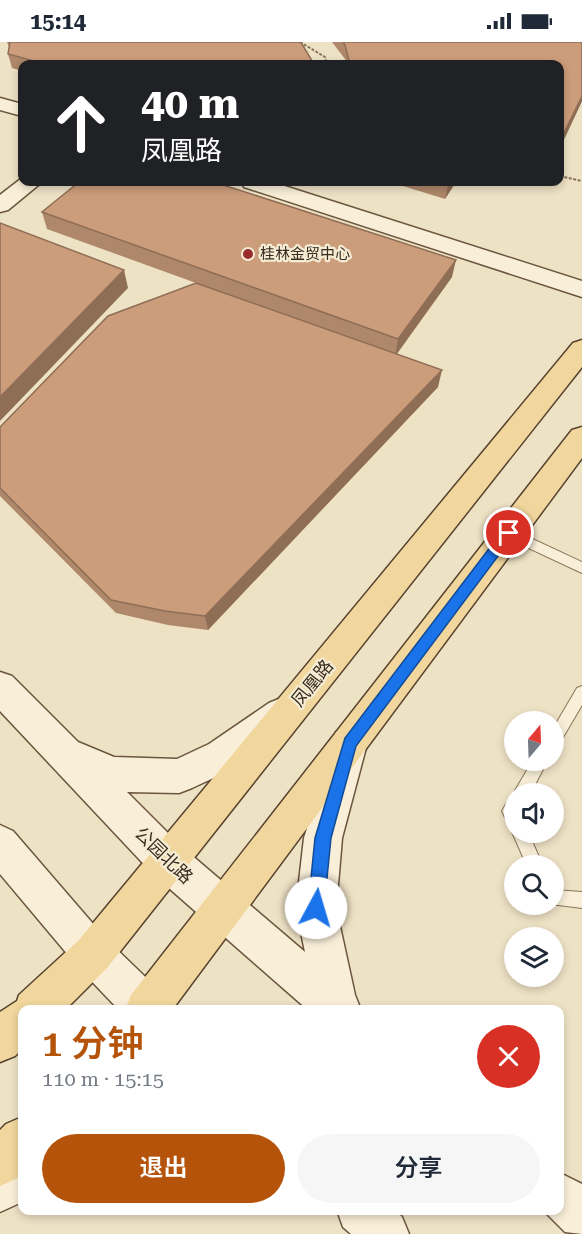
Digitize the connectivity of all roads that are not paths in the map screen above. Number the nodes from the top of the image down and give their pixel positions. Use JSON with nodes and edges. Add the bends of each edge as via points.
{"nodes":[{"id":1,"x":0,"y":94,"type":"edge"},
{"id":2,"x":18,"y":99,"type":"edge"},
{"id":3,"x":0,"y":104,"type":"edge"},
{"id":4,"x":18,"y":109,"type":"edge"},
{"id":5,"x":18,"y":179,"type":"edge"},
{"id":6,"x":26,"y":186,"type":"edge"},
{"id":7,"x":264,"y":186,"type":"edge"},
{"id":8,"x":298,"y":186,"type":"edge"},
{"id":9,"x":0,"y":193,"type":"edge"},
{"id":10,"x":0,"y":205,"type":"edge"},
{"id":11,"x":582,"y":277,"type":"edge"},
{"id":12,"x":582,"y":289,"type":"edge"},
{"id":13,"x":582,"y":349,"type":"edge"},
{"id":14,"x":582,"y":437,"type":"edge"},
{"id":15,"x":509,"y":533,"type":"junction"},
{"id":16,"x":582,"y":568,"type":"edge"},
{"id":17,"x":0,"y":687,"type":"edge"},
{"id":18,"x":582,"y":692,"type":"edge"},
{"id":19,"x":294,"y":705,"type":"junction"},
{"id":20,"x":564,"y":722,"type":"edge"},
{"id":21,"x":350,"y":742,"type":"junction"},
{"id":22,"x":65,"y":754,"type":"junction"},
{"id":23,"x":0,"y":844,"type":"edge"},
{"id":24,"x":168,"y":861,"type":"junction"},
{"id":25,"x":564,"y":899,"type":"edge"},
{"id":26,"x":582,"y":900,"type":"edge"},
{"id":27,"x":223,"y":910,"type":"junction"},
{"id":28,"x":93,"y":954,"type":"junction"},
{"id":29,"x":39,"y":1005,"type":"edge"},
{"id":30,"x":144,"y":1005,"type":"edge"},
{"id":31,"x":151,"y":1005,"type":"edge"},
{"id":32,"x":334,"y":1005,"type":"edge"},
{"id":33,"x":337,"y":1005,"type":"edge"},
{"id":34,"x":18,"y":1024,"type":"edge"},
{"id":35,"x":0,"y":1041,"type":"edge"},
{"id":36,"x":18,"y":1144,"type":"edge"},
{"id":37,"x":0,"y":1163,"type":"edge"},
{"id":38,"x":18,"y":1179,"type":"edge"},
{"id":39,"x":0,"y":1189,"type":"edge"},
{"id":40,"x":564,"y":1199,"type":"edge"},
{"id":41,"x":365,"y":1215,"type":"edge"},
{"id":42,"x":582,"y":1215,"type":"edge"},
{"id":43,"x":385,"y":1234,"type":"edge"}],
"edges":[{"from":1,"to":2,"type":"street"},
{"from":3,"to":4,"type":"street"},
{"from":5,"to":9,"type":"street"},
{"from":6,"to":10,"type":"street"},
{"from":7,"to":12,"type":"street"},
{"from":8,"to":11,"type":"street"},
{"from":13,"to":19,"type":"main road","name":"凤凰路"},
{"from":14,"to":15,"type":"main road"},
{"from":15,"to":16,"type":"lane"},
{"from":15,"to":21,"type":"main road"},
{"from":17,"to":22,"type":"street","name":"公园北路"},
{"from":18,"to":20,"type":"lane"},
{"from":19,"to":22,"type":"street","via":[[222,756],[178,776],[114,774]]},
{"from":19,"to":24,"type":"main road","name":"凤凰路"},
{"from":21,"to":27,"type":"main road"},
{"from":21,"to":33,"type":"street","via":[[323,838],[316,908]]},
{"from":22,"to":24,"type":"street","name":"公园北路"},
{"from":23,"to":28,"type":"street"},
{"from":24,"to":27,"type":"street","name":"公园北路"},
{"from":24,"to":28,"type":"main road","name":"凤凰路"},
{"from":25,"to":26,"type":"lane"},
{"from":27,"to":31,"type":"main road"},
{"from":27,"to":32,"type":"street","name":"公园北路"},
{"from":28,"to":29,"type":"main road","name":"凤凰路"},
{"from":28,"to":30,"type":"street"},
{"from":34,"to":35,"type":"main road"},
{"from":36,"to":37,"type":"main road"},
{"from":38,"to":39,"type":"street"},
{"from":40,"to":42,"type":"street"},
{"from":41,"to":43,"type":"street"}]}
